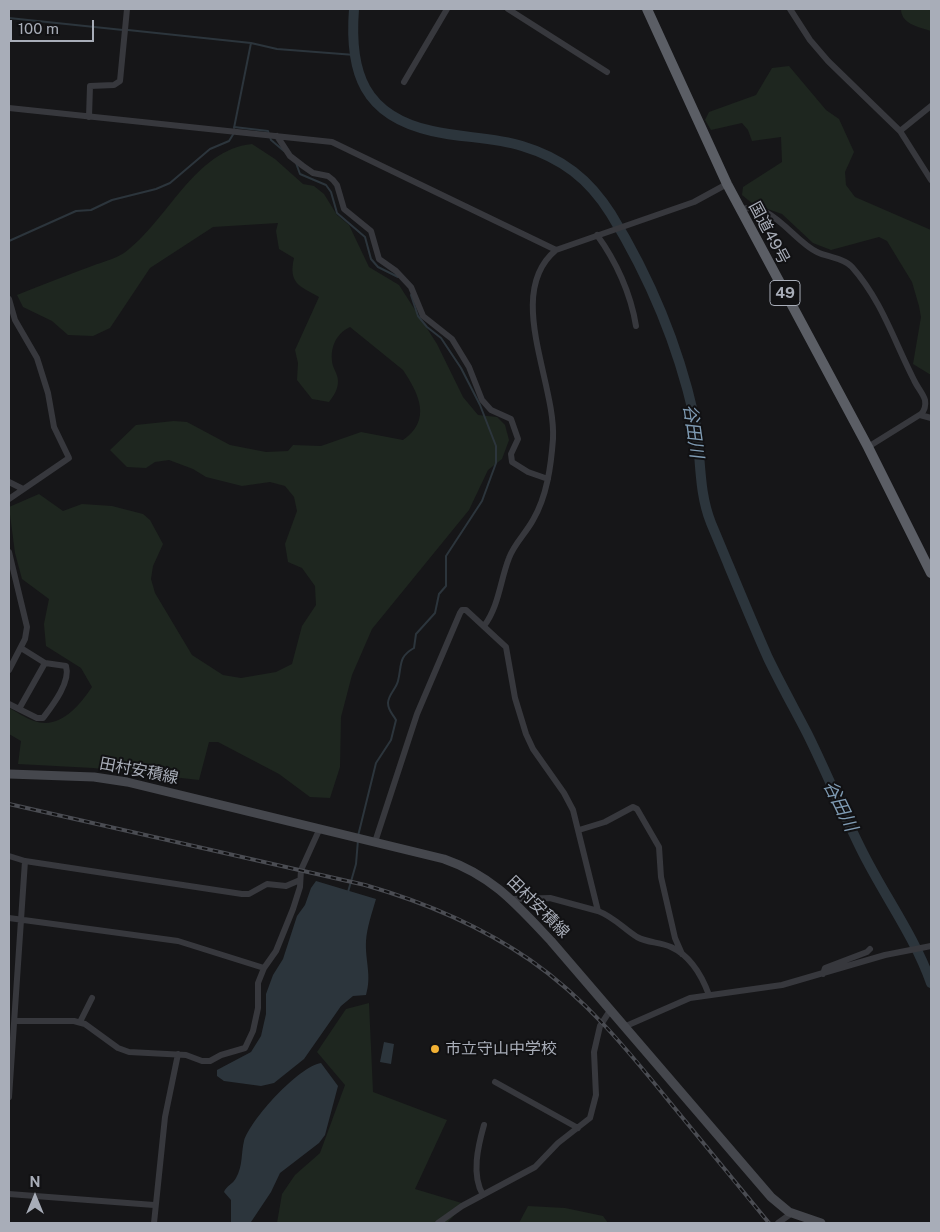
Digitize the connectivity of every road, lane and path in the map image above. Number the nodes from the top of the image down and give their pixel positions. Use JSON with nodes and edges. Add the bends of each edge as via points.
{"nodes":[{"id":1,"x":127,"y":9,"type":"edge"},
{"id":2,"x":447,"y":9,"type":"edge"},
{"id":3,"x":508,"y":9,"type":"edge"},
{"id":4,"x":647,"y":9,"type":"edge"},
{"id":5,"x":790,"y":9,"type":"edge"},
{"id":6,"x":608,"y":72,"type":"dead end"},
{"id":7,"x":404,"y":82,"type":"dead end"},
{"id":8,"x":931,"y":106,"type":"edge"},
{"id":9,"x":9,"y":108,"type":"edge"},
{"id":10,"x":89,"y":116,"type":"junction"},
{"id":11,"x":900,"y":132,"type":"junction"},
{"id":12,"x":277,"y":136,"type":"junction"},
{"id":13,"x":931,"y":180,"type":"edge"},
{"id":14,"x":727,"y":184,"type":"junction"},
{"id":15,"x":739,"y":210,"type":"junction"},
{"id":16,"x":598,"y":235,"type":"junction"},
{"id":17,"x":556,"y":250,"type":"junction"},
{"id":18,"x":9,"y":299,"type":"edge"},
{"id":19,"x":636,"y":326,"type":"dead end"},
{"id":20,"x":925,"y":402,"type":"junction"},
{"id":21,"x":931,"y":408,"type":"edge"},
{"id":22,"x":920,"y":415,"type":"junction"},
{"id":23,"x":931,"y":418,"type":"edge"},
{"id":24,"x":868,"y":447,"type":"junction"},
{"id":25,"x":548,"y":479,"type":"junction"},
{"id":26,"x":9,"y":482,"type":"edge"},
{"id":27,"x":23,"y":489,"type":"junction"},
{"id":28,"x":9,"y":499,"type":"edge"},
{"id":29,"x":9,"y":552,"type":"edge"},
{"id":30,"x":931,"y":573,"type":"edge"},
{"id":31,"x":484,"y":626,"type":"junction"},
{"id":32,"x":21,"y":648,"type":"junction"},
{"id":33,"x":45,"y":663,"type":"junction"},
{"id":34,"x":9,"y":668,"type":"edge"},
{"id":35,"x":9,"y":704,"type":"edge"},
{"id":36,"x":19,"y":709,"type":"junction"},
{"id":37,"x":9,"y":774,"type":"edge"},
{"id":38,"x":320,"y":828,"type":"junction"},
{"id":39,"x":579,"y":830,"type":"junction"},
{"id":40,"x":375,"y":842,"type":"junction"},
{"id":41,"x":9,"y":856,"type":"edge"},
{"id":42,"x":26,"y":861,"type":"junction"},
{"id":43,"x":300,"y":880,"type":"junction"},
{"id":44,"x":513,"y":899,"type":"junction"},
{"id":45,"x":598,"y":911,"type":"junction"},
{"id":46,"x":9,"y":918,"type":"edge"},
{"id":47,"x":21,"y":920,"type":"junction"},
{"id":48,"x":931,"y":946,"type":"edge"},
{"id":49,"x":870,"y":948,"type":"dead end"},
{"id":50,"x":682,"y":954,"type":"junction"},
{"id":51,"x":264,"y":968,"type":"junction"},
{"id":52,"x":823,"y":974,"type":"junction"},
{"id":53,"x":9,"y":980,"type":"edge"},
{"id":54,"x":17,"y":981,"type":"junction"},
{"id":55,"x":709,"y":995,"type":"junction"},
{"id":56,"x":92,"y":998,"type":"dead end"},
{"id":57,"x":611,"y":1009,"type":"junction"},
{"id":58,"x":15,"y":1022,"type":"junction"},
{"id":59,"x":80,"y":1022,"type":"junction"},
{"id":60,"x":626,"y":1026,"type":"junction"},
{"id":61,"x":178,"y":1054,"type":"junction"},
{"id":62,"x":494,"y":1082,"type":"dead end"},
{"id":63,"x":9,"y":1097,"type":"edge"},
{"id":64,"x":484,"y":1125,"type":"dead end"},
{"id":65,"x":578,"y":1128,"type":"junction"},
{"id":66,"x":9,"y":1194,"type":"edge"},
{"id":67,"x":483,"y":1195,"type":"junction"},
{"id":68,"x":154,"y":1205,"type":"junction"},
{"id":69,"x":792,"y":1213,"type":"junction"},
{"id":70,"x":154,"y":1223,"type":"edge"},
{"id":71,"x":438,"y":1223,"type":"edge"},
{"id":72,"x":778,"y":1223,"type":"edge"},
{"id":73,"x":821,"y":1223,"type":"edge"}],
"edges":[{"from":1,"to":10,"type":"street","via":[[120,80],[114,85],[90,86]]},
{"from":2,"to":7,"type":"street"},
{"from":3,"to":6,"type":"street"},
{"from":4,"to":14,"type":"highway","name":"国道49号","number":"49"},
{"from":5,"to":11,"type":"street","via":[[810,40]]},
{"from":8,"to":11,"type":"street"},
{"from":9,"to":10,"type":"street"},
{"from":10,"to":12,"type":"street"},
{"from":11,"to":13,"type":"street"},
{"from":12,"to":17,"type":"street","via":[[335,144]]},
{"from":12,"to":25,"type":"street","via":[[290,156],[313,173],[334,180],[344,209],[371,231],[379,259],[411,287],[423,316],[452,339],[469,367],[482,400],[513,422],[518,439],[511,454],[512,462]]},
{"from":14,"to":15,"type":"highway","name":"国道49号","number":"49"},
{"from":14,"to":16,"type":"street","via":[[694,202]]},
{"from":15,"to":20,"type":"street","via":[[746,207],[764,212],[807,246],[852,267],[882,309]]},
{"from":15,"to":24,"type":"highway","name":"国道49号","number":"49"},
{"from":16,"to":17,"type":"street"},
{"from":16,"to":19,"type":"street","via":[[621,278],[634,310]]},
{"from":17,"to":25,"type":"street","via":[[538,272],[532,302],[552,422]]},
{"from":18,"to":27,"type":"street","via":[[14,320],[36,358],[47,388],[54,427],[69,458]]},
{"from":20,"to":21,"type":"street"},
{"from":20,"to":22,"type":"street","via":[[925,410]]},
{"from":22,"to":23,"type":"street"},
{"from":22,"to":24,"type":"street"},
{"from":24,"to":30,"type":"highway","name":"国道49号","number":"49"},
{"from":25,"to":31,"type":"street","via":[[539,509],[509,557],[493,611]]},
{"from":26,"to":27,"type":"street"},
{"from":27,"to":28,"type":"street"},
{"from":29,"to":32,"type":"street","via":[[26,622],[27,633]]},
{"from":31,"to":39,"type":"street","via":[[506,646],[515,698],[526,734],[569,801]]},
{"from":31,"to":40,"type":"street","via":[[466,610],[460,613],[417,714]]},
{"from":32,"to":33,"type":"street"},
{"from":32,"to":34,"type":"street"},
{"from":33,"to":36,"type":"street"},
{"from":33,"to":36,"type":"street","via":[[66,666],[68,671],[62,688],[43,718]]},
{"from":35,"to":36,"type":"street"},
{"from":37,"to":38,"type":"main road","name":"田村安積線","via":[[94,777],[127,782]]},
{"from":38,"to":40,"type":"main road","name":"田村安積線"},
{"from":38,"to":43,"type":"street"},
{"from":39,"to":45,"type":"street"},
{"from":39,"to":50,"type":"street","via":[[605,822],[633,807],[637,809],[659,847],[661,878]]},
{"from":40,"to":44,"type":"main road","name":"田村安積線","via":[[459,864],[488,879]]},
{"from":41,"to":42,"type":"street"},
{"from":42,"to":43,"type":"street","via":[[242,894],[250,894],[267,884],[286,886]]},
{"from":42,"to":47,"type":"street"},
{"from":43,"to":51,"type":"street","via":[[293,909],[276,950]]},
{"from":44,"to":45,"type":"street","via":[[550,898]]},
{"from":44,"to":57,"type":"main road","name":"田村安積線"},
{"from":45,"to":50,"type":"street","via":[[636,936],[671,947]]},
{"from":46,"to":47,"type":"street"},
{"from":47,"to":51,"type":"street","via":[[178,941]]},
{"from":47,"to":54,"type":"street"},
{"from":48,"to":52,"type":"street","via":[[886,955]]},
{"from":49,"to":52,"type":"street","via":[[865,953],[825,968]]},
{"from":50,"to":55,"type":"street","via":[[694,967]]},
{"from":51,"to":61,"type":"street","via":[[258,983],[258,1008],[253,1031],[247,1045],[205,1062]]},
{"from":52,"to":55,"type":"street","via":[[782,985]]},
{"from":53,"to":54,"type":"street"},
{"from":54,"to":58,"type":"street"},
{"from":55,"to":60,"type":"street","via":[[681,1002]]},
{"from":56,"to":59,"type":"street"},
{"from":57,"to":60,"type":"main road","name":"田村安積線"},
{"from":57,"to":65,"type":"street","via":[[600,1026],[594,1052],[595,1102],[590,1118]]},
{"from":58,"to":59,"type":"street"},
{"from":58,"to":63,"type":"street"},
{"from":59,"to":61,"type":"street","via":[[129,1052]]},
{"from":60,"to":69,"type":"main road","name":"田村安積線","via":[[771,1197]]},
{"from":61,"to":68,"type":"street","via":[[165,1117]]},
{"from":62,"to":65,"type":"street"},
{"from":64,"to":67,"type":"street","via":[[478,1145],[477,1174]]},
{"from":65,"to":67,"type":"street","via":[[535,1167]]},
{"from":66,"to":68,"type":"street"},
{"from":67,"to":71,"type":"street"},
{"from":68,"to":70,"type":"street"},
{"from":69,"to":72,"type":"street"},
{"from":69,"to":73,"type":"main road","name":"田村安積線"}]}
